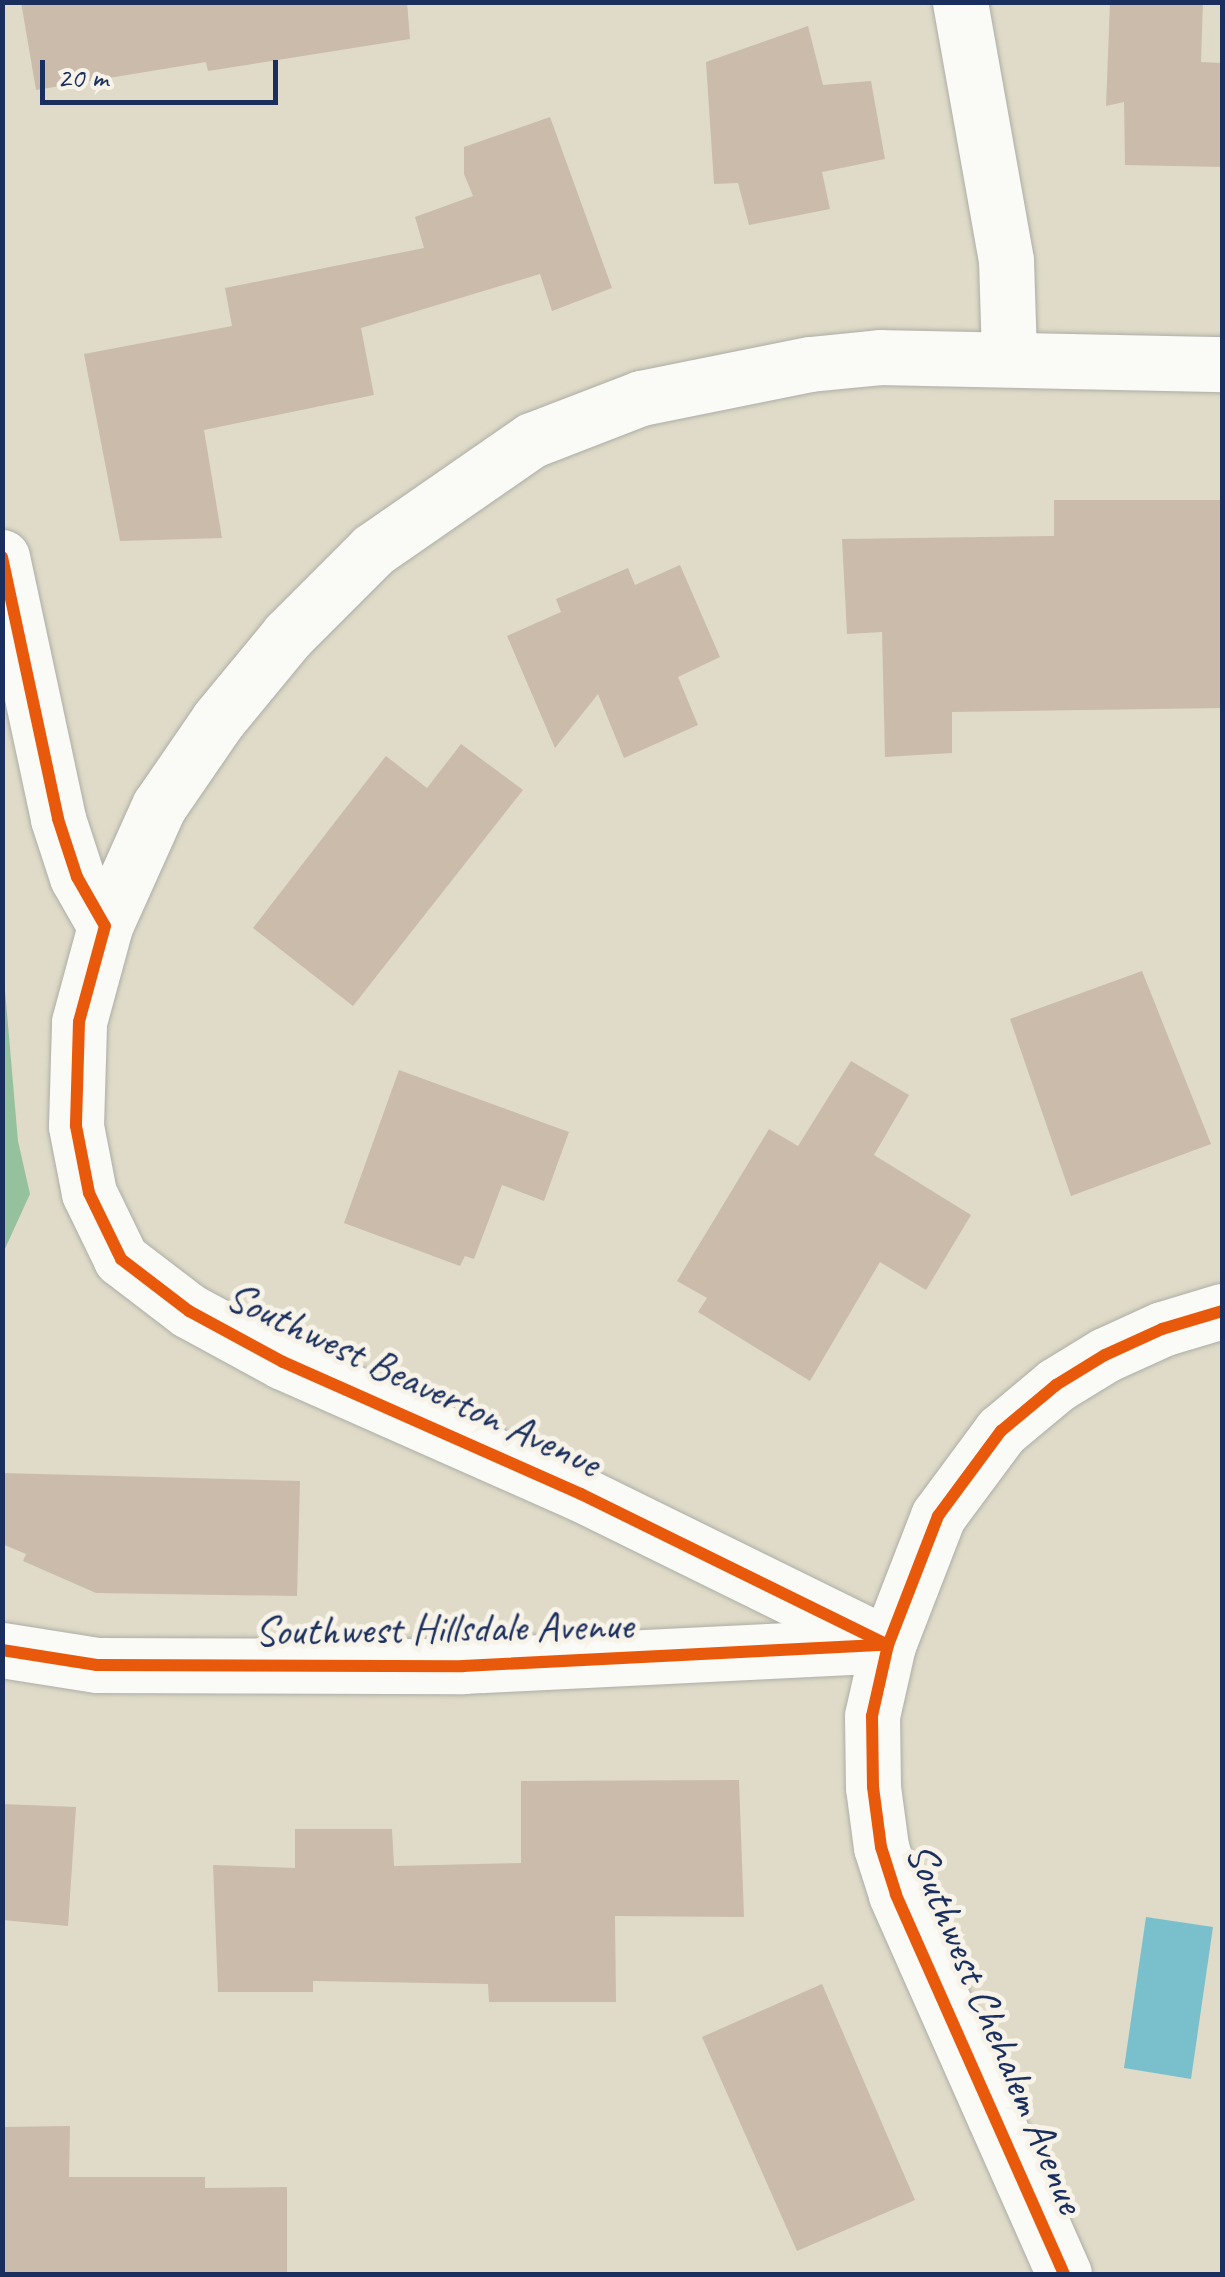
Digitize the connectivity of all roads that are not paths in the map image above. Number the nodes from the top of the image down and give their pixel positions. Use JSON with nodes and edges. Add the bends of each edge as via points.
{"nodes":[{"id":1,"x":960,"y":2,"type":"edge"},
{"id":2,"x":1009,"y":358,"type":"junction"},
{"id":3,"x":1222,"y":364,"type":"edge"},
{"id":4,"x":2,"y":558,"type":"edge"},
{"id":5,"x":105,"y":926,"type":"junction"},
{"id":6,"x":1222,"y":1311,"type":"edge"},
{"id":7,"x":888,"y":1645,"type":"junction"},
{"id":8,"x":2,"y":1650,"type":"edge"},
{"id":9,"x":1064,"y":2274,"type":"edge"}],
"edges":[{"from":1,"to":2,"type":"street","via":[[1006,260]]},
{"from":2,"to":3,"type":"street","name":"Southwest Beaverton Avenue"},
{"from":2,"to":5,"type":"street","name":"Southwest Beaverton Avenue","via":[[880,357],[726,378],[641,398],[532,440],[372,550],[288,635],[159,806]]},
{"from":4,"to":5,"type":"street","via":[[58,819],[78,877]]},
{"from":5,"to":7,"type":"street","name":"Southwest Beaverton Avenue","via":[[79,1022],[76,1126],[89,1193],[121,1258],[190,1311],[283,1362],[581,1494]]},
{"from":6,"to":7,"type":"street","name":"Southwest Chehalem Avenue","via":[[1105,1355],[1001,1431],[938,1516]]},
{"from":7,"to":8,"type":"street","name":"Southwest Hillsdale Avenue","via":[[464,1666],[97,1665]]},
{"from":7,"to":9,"type":"street","name":"Southwest Chehalem Avenue","via":[[872,1716],[881,1847]]}]}
